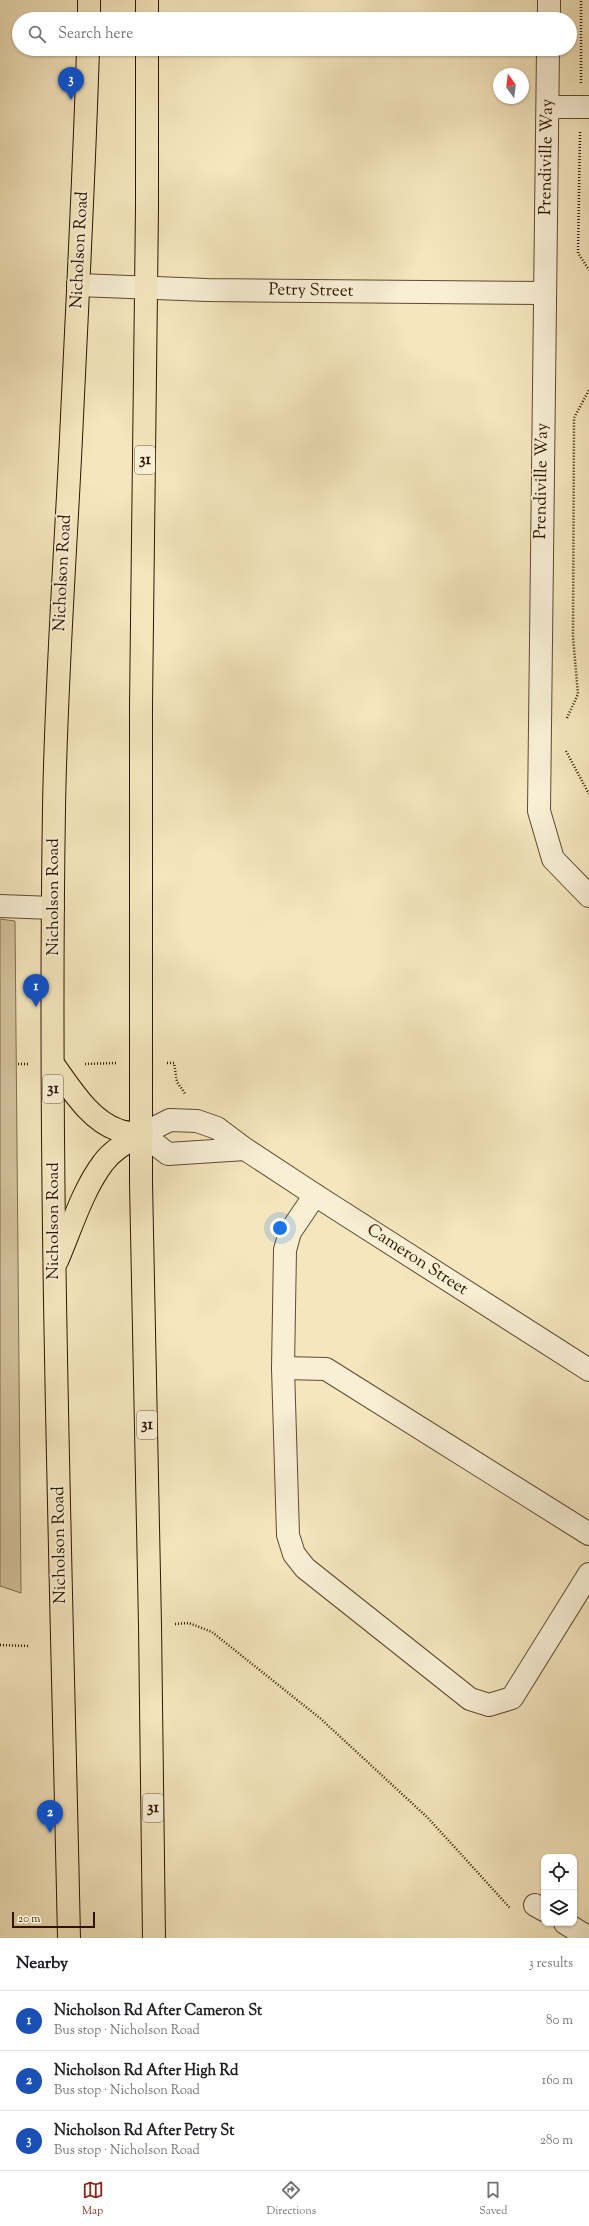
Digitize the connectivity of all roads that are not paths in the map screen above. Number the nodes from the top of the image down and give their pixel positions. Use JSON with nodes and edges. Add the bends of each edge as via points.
{"nodes":[{"id":1,"x":89,"y":0,"type":"edge"},
{"id":2,"x":147,"y":0,"type":"edge"},
{"id":3,"x":549,"y":0,"type":"edge"},
{"id":4,"x":89,"y":12,"type":"edge"},
{"id":5,"x":147,"y":12,"type":"edge"},
{"id":6,"x":549,"y":12,"type":"edge"},
{"id":7,"x":88,"y":56,"type":"edge"},
{"id":8,"x":147,"y":56,"type":"edge"},
{"id":9,"x":548,"y":56,"type":"edge"},
{"id":10,"x":548,"y":107,"type":"junction"},
{"id":11,"x":585,"y":107,"type":"edge"},
{"id":12,"x":78,"y":284,"type":"junction"},
{"id":13,"x":147,"y":289,"type":"junction"},
{"id":14,"x":544,"y":293,"type":"junction"},
{"id":15,"x":589,"y":896,"type":"edge"},
{"id":16,"x":0,"y":906,"type":"edge"},
{"id":17,"x":53,"y":908,"type":"junction"},
{"id":18,"x":53,"y":1064,"type":"junction"},
{"id":19,"x":142,"y":1134,"type":"junction"},
{"id":20,"x":245,"y":1149,"type":"junction"},
{"id":21,"x":315,"y":1195,"type":"junction"},
{"id":22,"x":54,"y":1269,"type":"junction"},
{"id":23,"x":283,"y":1368,"type":"junction"},
{"id":24,"x":589,"y":1370,"type":"edge"},
{"id":25,"x":589,"y":1534,"type":"edge"},
{"id":26,"x":589,"y":1574,"type":"edge"},
{"id":27,"x":570,"y":1926,"type":"edge"},
{"id":28,"x":69,"y":1938,"type":"edge"},
{"id":29,"x":154,"y":1938,"type":"edge"},
{"id":30,"x":589,"y":1938,"type":"edge"}],
"edges":[{"from":1,"to":4,"type":"main road"},
{"from":2,"to":5,"type":"main road"},
{"from":3,"to":6,"type":"street"},
{"from":7,"to":12,"type":"main road","name":"Nicholson Road","number":"31"},
{"from":8,"to":13,"type":"main road","number":"31"},
{"from":9,"to":10,"type":"street","name":"Prendiville Way"},
{"from":10,"to":11,"type":"street"},
{"from":10,"to":14,"type":"street","name":"Prendiville Way"},
{"from":12,"to":13,"type":"street","name":"Petry Street"},
{"from":12,"to":17,"type":"main road","name":"Nicholson Road","number":"31","via":[[63,568],[54,803]]},
{"from":13,"to":14,"type":"street","name":"Petry Street"},
{"from":13,"to":19,"type":"main road","number":"31","via":[[141,705]]},
{"from":14,"to":15,"type":"street","name":"Prendiville Way","via":[[539,811],[553,859]]},
{"from":16,"to":17,"type":"street"},
{"from":17,"to":18,"type":"main road","name":"Nicholson Road","number":"31"},
{"from":18,"to":19,"type":"main road","via":[[79,1099],[101,1121],[118,1130]]},
{"from":18,"to":22,"type":"main road","name":"Nicholson Road","number":"31"},
{"from":19,"to":20,"type":"street","via":[[168,1154]]},
{"from":19,"to":20,"type":"street","name":"Cameron Street","via":[[170,1120],[197,1121],[217,1128]]},
{"from":19,"to":22,"type":"main road","via":[[120,1146],[103,1162],[85,1195]]},
{"from":19,"to":29,"type":"main road","number":"31"},
{"from":20,"to":21,"type":"street","name":"Cameron Street"},
{"from":21,"to":23,"type":"street","via":[[290,1232],[285,1250]]},
{"from":21,"to":24,"type":"street","name":"Cameron Street"},
{"from":22,"to":28,"type":"main road","name":"Nicholson Road","number":"31"},
{"from":23,"to":25,"type":"street","via":[[326,1369]]},
{"from":23,"to":26,"type":"street","via":[[288,1535],[294,1554],[305,1568],[470,1698],[489,1705],[512,1698]]},
{"from":27,"to":30,"type":"street"}]}
